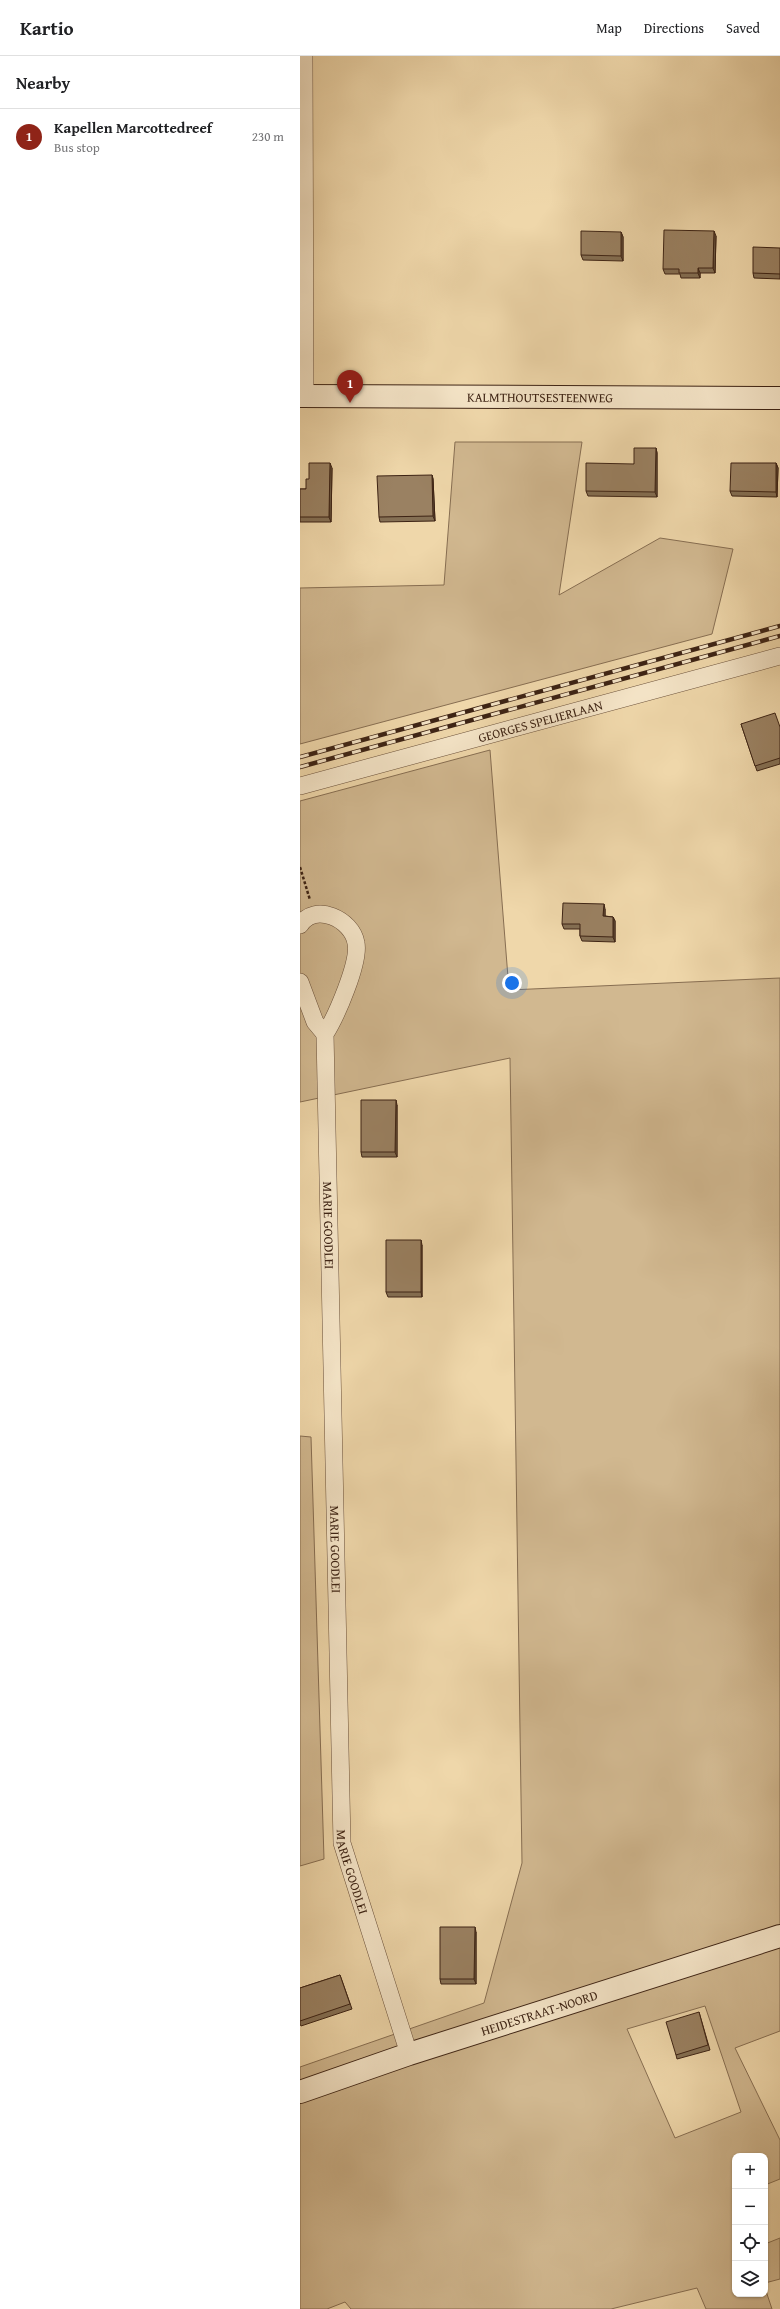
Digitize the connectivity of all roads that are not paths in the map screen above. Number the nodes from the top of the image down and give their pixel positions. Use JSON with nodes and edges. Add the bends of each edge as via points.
{"nodes":[{"id":1,"x":304,"y":56,"type":"edge"},
{"id":2,"x":302,"y":396,"type":"edge"},
{"id":3,"x":780,"y":398,"type":"edge"},
{"id":4,"x":780,"y":656,"type":"edge"},
{"id":5,"x":300,"y":786,"type":"edge"},
{"id":6,"x":300,"y":925,"type":"edge"},
{"id":7,"x":300,"y":982,"type":"edge"},
{"id":8,"x":325,"y":1034,"type":"junction"},
{"id":9,"x":780,"y":1936,"type":"edge"},
{"id":10,"x":409,"y":2054,"type":"junction"},
{"id":11,"x":300,"y":2092,"type":"edge"}],
"edges":[{"from":1,"to":2,"type":"street"},
{"from":2,"to":3,"type":"street","name":"KALMTHOUTSESTEENWEG"},
{"from":4,"to":5,"type":"street","name":"GEORGES SPELIERLAAN"},
{"from":6,"to":8,"type":"street","via":[[315,915],[328,914],[340,919],[351,931],[356,942],[356,954],[336,1017]]},
{"from":7,"to":8,"type":"street","via":[[315,1022]]},
{"from":8,"to":10,"type":"street","name":"MARIE GOODLEI","via":[[342,1843]]},
{"from":9,"to":10,"type":"street","name":"HEIDESTRAAT-NOORD"},
{"from":10,"to":11,"type":"street","name":"HEIDESTRAAT-NOORD"}]}
